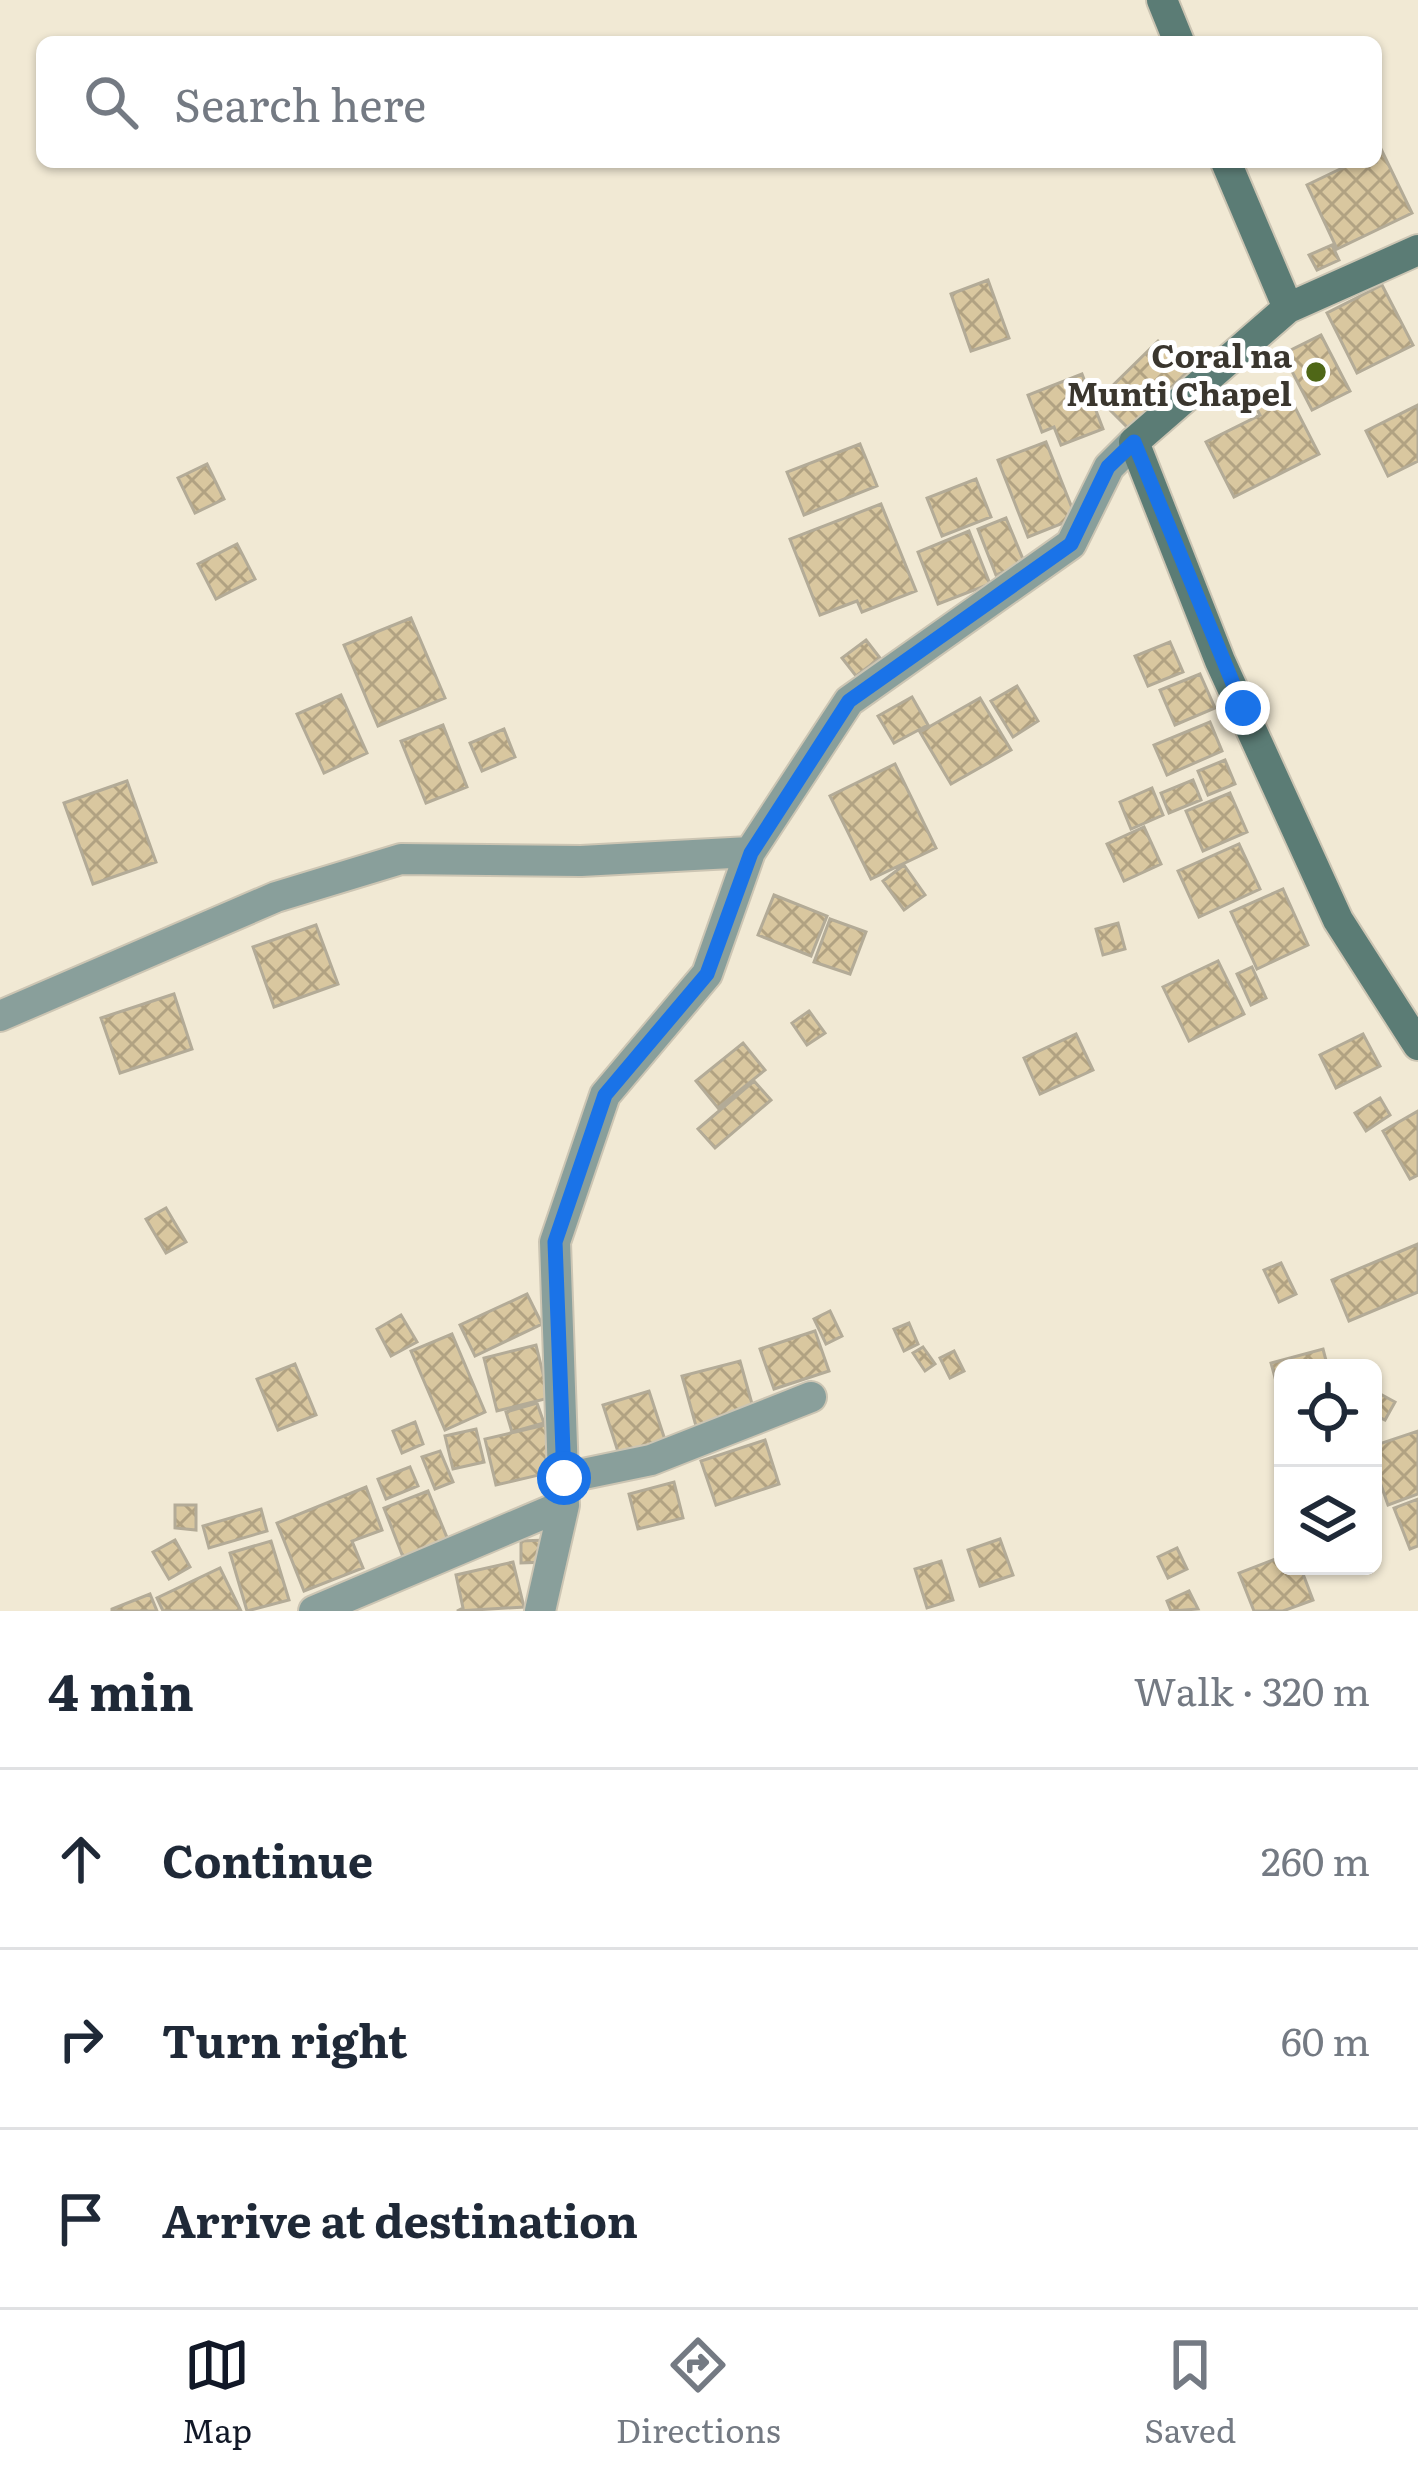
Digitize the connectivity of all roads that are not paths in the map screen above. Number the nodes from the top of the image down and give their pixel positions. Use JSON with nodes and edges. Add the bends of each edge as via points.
{"nodes":[{"id":1,"x":1162,"y":0,"type":"edge"},
{"id":2,"x":1177,"y":36,"type":"edge"},
{"id":3,"x":1229,"y":168,"type":"edge"},
{"id":4,"x":1418,"y":250,"type":"edge"},
{"id":5,"x":1288,"y":308,"type":"junction"},
{"id":6,"x":1134,"y":442,"type":"junction"},
{"id":7,"x":751,"y":853,"type":"junction"},
{"id":8,"x":0,"y":1016,"type":"edge"},
{"id":9,"x":1418,"y":1045,"type":"edge"},
{"id":10,"x":811,"y":1397,"type":"dead end"},
{"id":11,"x":564,"y":1492,"type":"junction"},
{"id":12,"x":314,"y":1611,"type":"edge"},
{"id":13,"x":540,"y":1611,"type":"edge"}],
"edges":[{"from":1,"to":2,"type":"street"},
{"from":3,"to":5,"type":"street"},
{"from":4,"to":5,"type":"street"},
{"from":5,"to":6,"type":"street"},
{"from":6,"to":7,"type":"street","via":[[1108,467],[1071,544],[849,701]]},
{"from":6,"to":9,"type":"street","via":[[1220,661],[1339,920]]},
{"from":7,"to":8,"type":"street","via":[[401,860],[276,897]]},
{"from":7,"to":11,"type":"street","via":[[707,974],[605,1095],[555,1242]]},
{"from":10,"to":11,"type":"street"},
{"from":11,"to":12,"type":"street"},
{"from":11,"to":13,"type":"street"}]}
